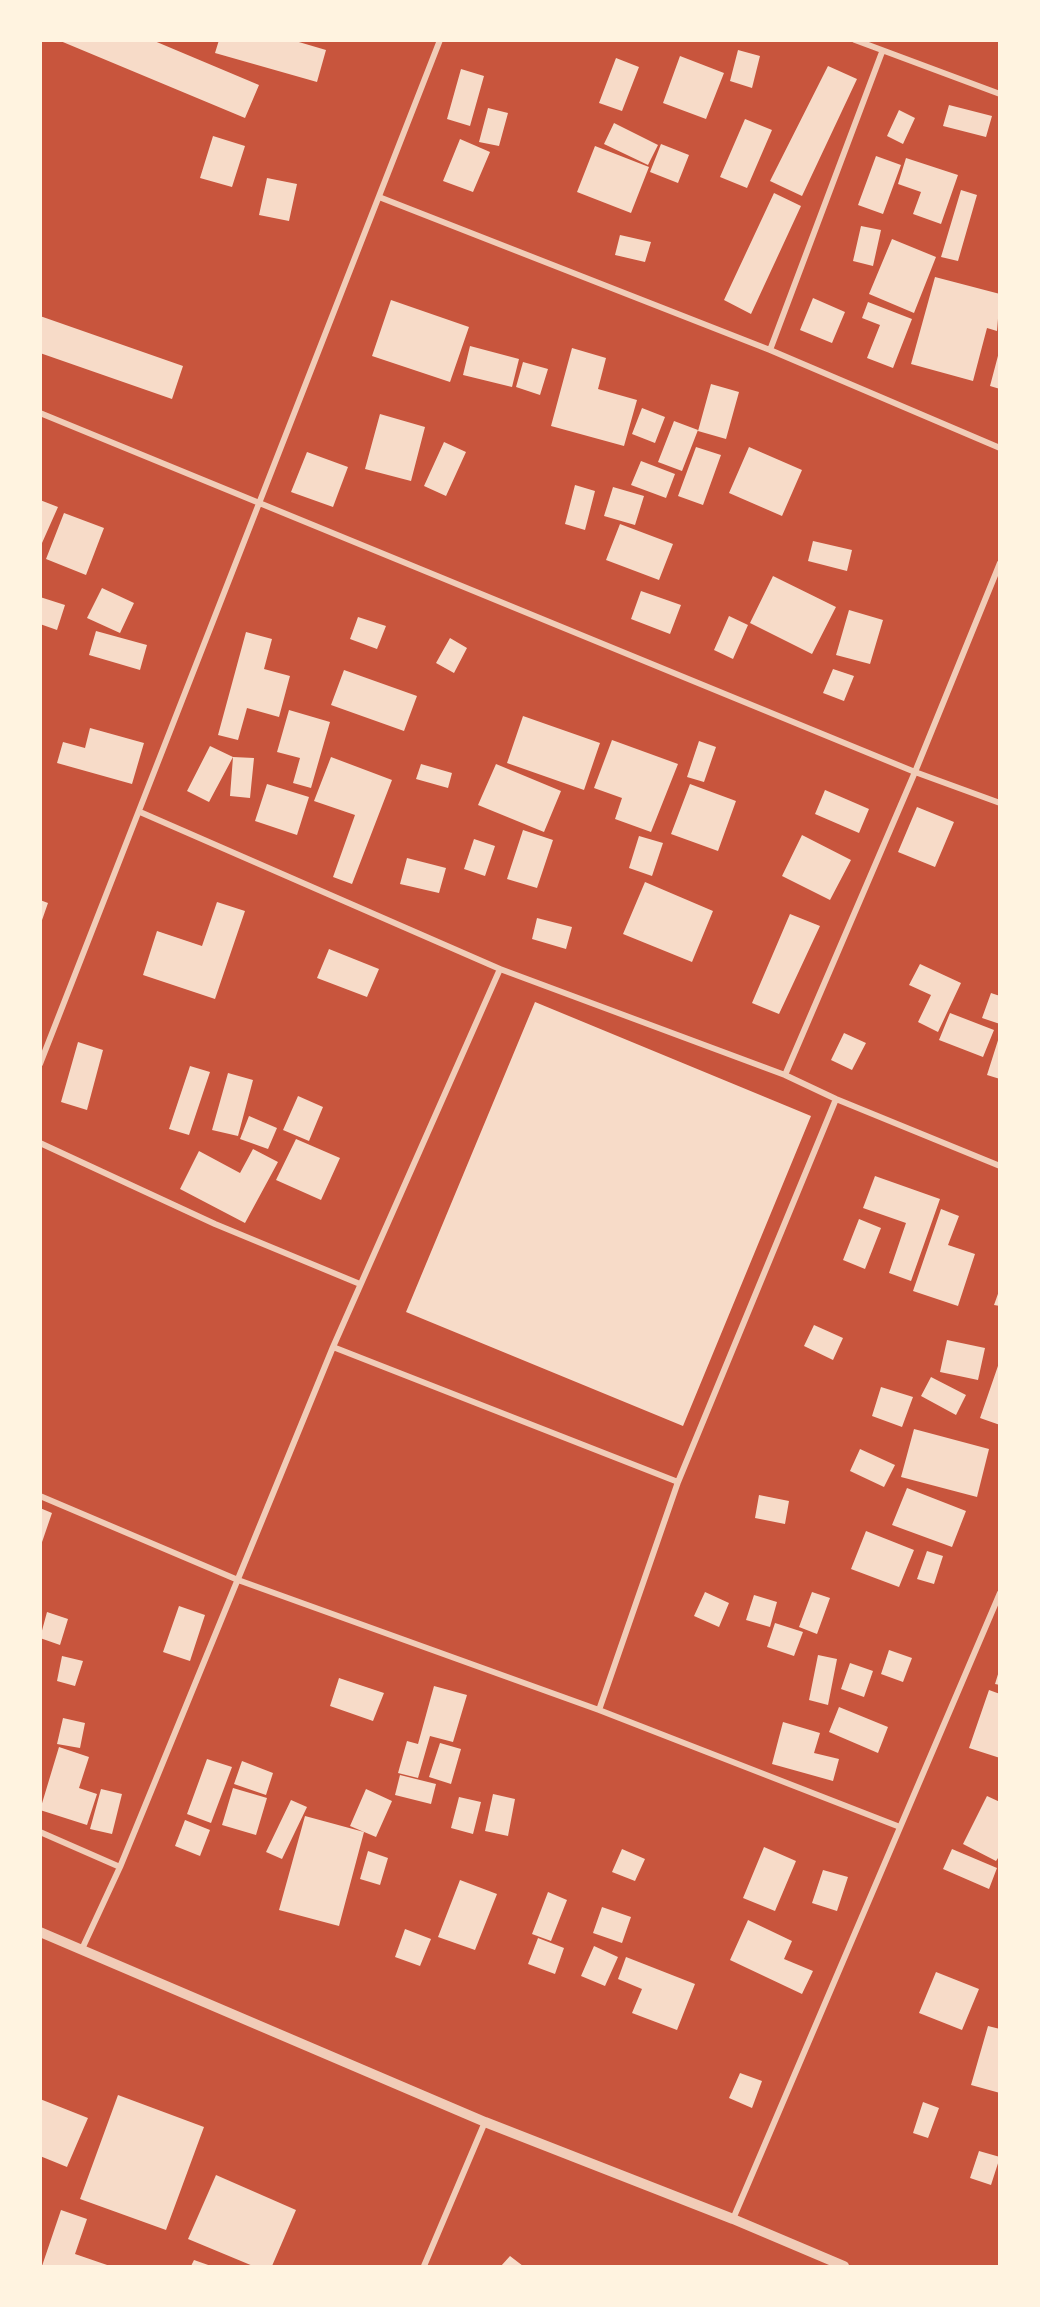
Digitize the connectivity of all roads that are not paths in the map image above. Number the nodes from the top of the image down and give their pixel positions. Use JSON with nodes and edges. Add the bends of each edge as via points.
{"nodes":[{"id":1,"x":440,"y":40,"type":"edge"},
{"id":2,"x":855,"y":40,"type":"edge"},
{"id":3,"x":882,"y":52,"type":"junction"},
{"id":4,"x":999,"y":94,"type":"edge"},
{"id":5,"x":379,"y":197,"type":"junction"},
{"id":6,"x":770,"y":350,"type":"junction"},
{"id":7,"x":40,"y":413,"type":"edge"},
{"id":8,"x":999,"y":448,"type":"edge"},
{"id":9,"x":261,"y":504,"type":"junction"},
{"id":10,"x":999,"y":563,"type":"edge"},
{"id":11,"x":915,"y":772,"type":"junction"},
{"id":12,"x":999,"y":803,"type":"edge"},
{"id":13,"x":140,"y":812,"type":"junction"},
{"id":14,"x":500,"y":969,"type":"junction"},
{"id":15,"x":40,"y":1064,"type":"edge"},
{"id":16,"x":785,"y":1075,"type":"junction"},
{"id":17,"x":836,"y":1100,"type":"junction"},
{"id":18,"x":40,"y":1143,"type":"edge"},
{"id":19,"x":999,"y":1166,"type":"edge"},
{"id":20,"x":360,"y":1284,"type":"junction"},
{"id":21,"x":333,"y":1347,"type":"junction"},
{"id":22,"x":678,"y":1482,"type":"junction"},
{"id":23,"x":40,"y":1496,"type":"edge"},
{"id":24,"x":237,"y":1580,"type":"junction"},
{"id":25,"x":999,"y":1593,"type":"edge"},
{"id":26,"x":599,"y":1710,"type":"junction"},
{"id":27,"x":900,"y":1827,"type":"junction"},
{"id":28,"x":40,"y":1832,"type":"edge"},
{"id":29,"x":120,"y":1867,"type":"junction"},
{"id":30,"x":40,"y":1932,"type":"edge"},
{"id":31,"x":82,"y":1949,"type":"junction"},
{"id":32,"x":485,"y":2122,"type":"junction"},
{"id":33,"x":733,"y":2219,"type":"junction"},
{"id":34,"x":424,"y":2266,"type":"edge"},
{"id":35,"x":844,"y":2266,"type":"edge"}],
"edges":[{"from":1,"to":5,"type":"street"},
{"from":2,"to":3,"type":"street"},
{"from":3,"to":4,"type":"street"},
{"from":3,"to":6,"type":"street"},
{"from":5,"to":6,"type":"street"},
{"from":5,"to":9,"type":"street"},
{"from":6,"to":8,"type":"street"},
{"from":7,"to":9,"type":"street"},
{"from":9,"to":11,"type":"street"},
{"from":9,"to":13,"type":"street"},
{"from":10,"to":11,"type":"street"},
{"from":11,"to":12,"type":"street"},
{"from":11,"to":16,"type":"street"},
{"from":13,"to":14,"type":"street"},
{"from":13,"to":15,"type":"street"},
{"from":14,"to":16,"type":"street"},
{"from":14,"to":20,"type":"street"},
{"from":16,"to":17,"type":"street"},
{"from":17,"to":19,"type":"street"},
{"from":17,"to":22,"type":"street"},
{"from":18,"to":20,"type":"street","via":[[215,1224]]},
{"from":20,"to":21,"type":"street"},
{"from":21,"to":22,"type":"street"},
{"from":21,"to":24,"type":"street"},
{"from":22,"to":26,"type":"street"},
{"from":23,"to":24,"type":"street"},
{"from":24,"to":26,"type":"street"},
{"from":24,"to":29,"type":"street"},
{"from":25,"to":27,"type":"street"},
{"from":26,"to":27,"type":"street"},
{"from":27,"to":33,"type":"street"},
{"from":28,"to":29,"type":"street"},
{"from":29,"to":31,"type":"street"},
{"from":30,"to":31,"type":"street"},
{"from":31,"to":32,"type":"street"},
{"from":32,"to":33,"type":"street"},
{"from":32,"to":34,"type":"street"},
{"from":33,"to":35,"type":"street"}]}
